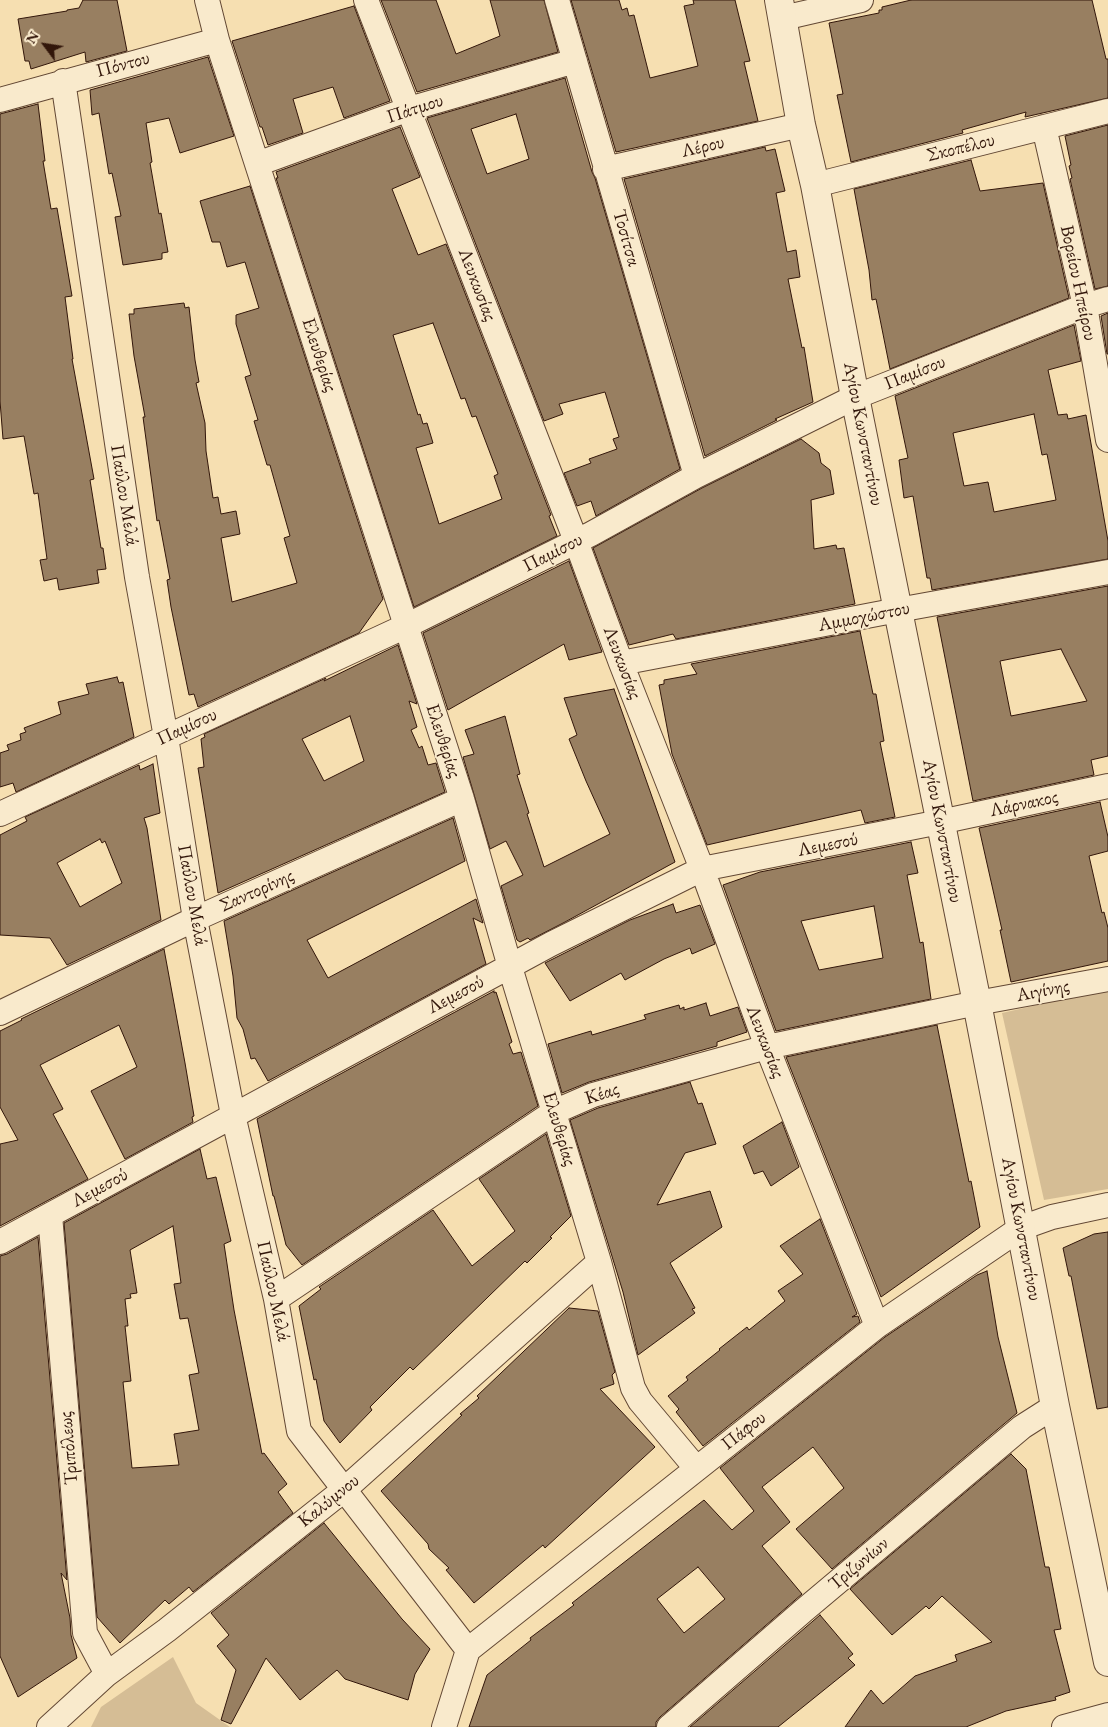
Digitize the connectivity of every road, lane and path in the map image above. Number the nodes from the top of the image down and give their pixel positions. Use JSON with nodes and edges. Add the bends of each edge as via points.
{"nodes":[{"id":1,"x":207,"y":0,"type":"edge"},
{"id":2,"x":366,"y":0,"type":"edge"},
{"id":3,"x":557,"y":0,"type":"edge"},
{"id":4,"x":861,"y":0,"type":"edge"},
{"id":5,"x":781,"y":9,"type":"edge"},
{"id":6,"x":217,"y":40,"type":"junction"},
{"id":7,"x":575,"y":61,"type":"junction"},
{"id":8,"x":63,"y":81,"type":"junction"},
{"id":9,"x":0,"y":100,"type":"edge"},
{"id":10,"x":408,"y":109,"type":"junction"},
{"id":11,"x":1108,"y":111,"type":"edge"},
{"id":12,"x":801,"y":125,"type":"junction"},
{"id":13,"x":1044,"y":127,"type":"junction"},
{"id":14,"x":257,"y":164,"type":"junction"},
{"id":15,"x":605,"y":169,"type":"junction"},
{"id":16,"x":815,"y":185,"type":"junction"},
{"id":17,"x":1108,"y":299,"type":"edge"},
{"id":18,"x":1085,"y":306,"type":"junction"},
{"id":19,"x":855,"y":397,"type":"junction"},
{"id":20,"x":1108,"y":440,"type":"edge"},
{"id":21,"x":696,"y":476,"type":"junction"},
{"id":22,"x":576,"y":541,"type":"junction"},
{"id":23,"x":1108,"y":572,"type":"edge"},
{"id":24,"x":898,"y":610,"type":"junction"},
{"id":25,"x":406,"y":626,"type":"junction"},
{"id":26,"x":621,"y":663,"type":"junction"},
{"id":27,"x":166,"y":737,"type":"junction"},
{"id":28,"x":1108,"y":786,"type":"edge"},
{"id":29,"x":462,"y":799,"type":"junction"},
{"id":30,"x":0,"y":814,"type":"edge"},
{"id":31,"x":940,"y":822,"type":"junction"},
{"id":32,"x":702,"y":870,"type":"junction"},
{"id":33,"x":195,"y":919,"type":"junction"},
{"id":34,"x":510,"y":966,"type":"junction"},
{"id":35,"x":1108,"y":979,"type":"edge"},
{"id":36,"x":977,"y":1003,"type":"junction"},
{"id":37,"x":0,"y":1013,"type":"edge"},
{"id":38,"x":767,"y":1047,"type":"junction"},
{"id":39,"x":554,"y":1112,"type":"junction"},
{"id":40,"x":233,"y":1115,"type":"junction"},
{"id":41,"x":1108,"y":1205,"type":"edge"},
{"id":42,"x":50,"y":1215,"type":"junction"},
{"id":43,"x":1020,"y":1228,"type":"junction"},
{"id":44,"x":0,"y":1242,"type":"edge"},
{"id":45,"x":599,"y":1262,"type":"junction"},
{"id":46,"x":276,"y":1299,"type":"junction"},
{"id":47,"x":877,"y":1326,"type":"junction"},
{"id":48,"x":1055,"y":1406,"type":"junction"},
{"id":49,"x":696,"y":1468,"type":"junction"},
{"id":50,"x":345,"y":1489,"type":"junction"},
{"id":51,"x":468,"y":1650,"type":"junction"},
{"id":52,"x":1108,"y":1662,"type":"edge"},
{"id":53,"x":107,"y":1674,"type":"junction"},
{"id":54,"x":1108,"y":1715,"type":"edge"},
{"id":55,"x":49,"y":1727,"type":"edge"},
{"id":56,"x":444,"y":1727,"type":"edge"},
{"id":57,"x":668,"y":1727,"type":"edge"},
{"id":58,"x":1064,"y":1727,"type":"edge"}],
"edges":[{"from":1,"to":6,"type":"street","name":"Ελευθερίας"},
{"from":2,"to":10,"type":"street","name":"Λευκωσίας"},
{"from":3,"to":7,"type":"street","name":"Τοσίτσα"},
{"from":4,"to":5,"type":"street"},
{"from":5,"to":12,"type":"street","name":"Αγίου Κωνσταντίνου"},
{"from":6,"to":8,"type":"street","name":"Πόντου"},
{"from":6,"to":14,"type":"street","name":"Ελευθερίας"},
{"from":7,"to":10,"type":"street","name":"Πάτμου"},
{"from":7,"to":15,"type":"street","name":"Τοσίτσα"},
{"from":8,"to":9,"type":"street","name":"Πόντου"},
{"from":8,"to":27,"type":"street","name":"Παύλου Μελά","via":[[137,577]]},
{"from":10,"to":14,"type":"street","name":"Πάτμου"},
{"from":10,"to":22,"type":"street","name":"Λευκωσίας"},
{"from":11,"to":13,"type":"street","name":"Σκοπέλου"},
{"from":12,"to":15,"type":"street","name":"Λέρου"},
{"from":12,"to":16,"type":"street","name":"Αγίου Κωνσταντίνου"},
{"from":13,"to":16,"type":"street","name":"Σκοπέλου"},
{"from":13,"to":18,"type":"street","name":"Βορείου Ηπείρου"},
{"from":14,"to":25,"type":"street","name":"Ελευθερίας"},
{"from":15,"to":21,"type":"street","name":"Τοσίτσα"},
{"from":16,"to":19,"type":"street","name":"Αγίου Κωνσταντίνου"},
{"from":17,"to":18,"type":"street","name":"Παμίσου"},
{"from":18,"to":19,"type":"street","name":"Παμίσου"},
{"from":18,"to":20,"type":"street","name":"Βορείου Ηπείρου"},
{"from":19,"to":21,"type":"street","name":"Παμίσου"},
{"from":19,"to":24,"type":"street","name":"Αγίου Κωνσταντίνου"},
{"from":21,"to":22,"type":"street","name":"Παμίσου"},
{"from":22,"to":25,"type":"street","name":"Παμίσου"},
{"from":22,"to":26,"type":"street","name":"Λευκωσίας"},
{"from":23,"to":24,"type":"street","name":"Αμμοχώστου"},
{"from":24,"to":26,"type":"street","name":"Αμμοχώστου"},
{"from":24,"to":31,"type":"street","name":"Αγίου Κωνσταντίνου"},
{"from":25,"to":27,"type":"street","name":"Παμίσου"},
{"from":25,"to":29,"type":"street","name":"Ελευθερίας"},
{"from":26,"to":32,"type":"street","name":"Λευκωσίας"},
{"from":27,"to":30,"type":"street","name":"Παμίσου"},
{"from":27,"to":33,"type":"street","name":"Παύλου Μελά"},
{"from":28,"to":31,"type":"street","name":"Λάρνακος"},
{"from":29,"to":33,"type":"street","name":"Σαντορίνης"},
{"from":29,"to":34,"type":"street","name":"Ελευθερίας"},
{"from":31,"to":32,"type":"street","name":"Λεμεσού"},
{"from":31,"to":36,"type":"street","name":"Αγίου Κωνσταντίνου"},
{"from":32,"to":34,"type":"street","name":"Λεμεσού"},
{"from":32,"to":38,"type":"street","name":"Λευκωσίας"},
{"from":33,"to":37,"type":"street","name":"Σαντορίνης"},
{"from":33,"to":40,"type":"street","name":"Παύλου Μελά"},
{"from":34,"to":39,"type":"street","name":"Ελευθερίας"},
{"from":34,"to":40,"type":"street","name":"Λεμεσού"},
{"from":35,"to":36,"type":"street","name":"Αιγίνης"},
{"from":36,"to":38,"type":"street","name":"Κέας"},
{"from":36,"to":43,"type":"street","name":"Αγίου Κωνσταντίνου"},
{"from":38,"to":39,"type":"street","name":"Κέας","via":[[593,1095]]},
{"from":38,"to":47,"type":"street","name":"Λευκωσίας"},
{"from":39,"to":45,"type":"street","name":"Ελευθερίας"},
{"from":39,"to":46,"type":"street","name":"Κέας"},
{"from":40,"to":42,"type":"street","name":"Λεμεσού"},
{"from":40,"to":46,"type":"street","name":"Παύλου Μελά"},
{"from":41,"to":43,"type":"street","name":"Πάφου","via":[[1052,1217]]},
{"from":42,"to":44,"type":"street","name":"Λεμεσού"},
{"from":42,"to":53,"type":"street","name":"Τριπόλεως","via":[[85,1633]]},
{"from":43,"to":47,"type":"street","name":"Πάφου"},
{"from":43,"to":48,"type":"street","name":"Αγίου Κωνσταντίνου"},
{"from":45,"to":49,"type":"street","name":"Ελευθερίας","via":[[633,1388],[640,1401]]},
{"from":45,"to":50,"type":"street","name":"Καλύμνου"},
{"from":46,"to":50,"type":"street","name":"Παύλου Μελά","via":[[299,1431]]},
{"from":47,"to":49,"type":"street","name":"Πάφου"},
{"from":48,"to":52,"type":"street","name":"Αγίου Κωνσταντίνου"},
{"from":48,"to":57,"type":"street","name":"Τριζωνίων","via":[[1022,1427]]},
{"from":49,"to":51,"type":"street","name":"Πάφου"},
{"from":50,"to":51,"type":"street","name":"Παύλου Μελά"},
{"from":50,"to":53,"type":"street","name":"Καλύμνου"},
{"from":51,"to":56,"type":"street"},
{"from":53,"to":55,"type":"street","name":"Καλύμνου"},
{"from":54,"to":58,"type":"street"}]}
